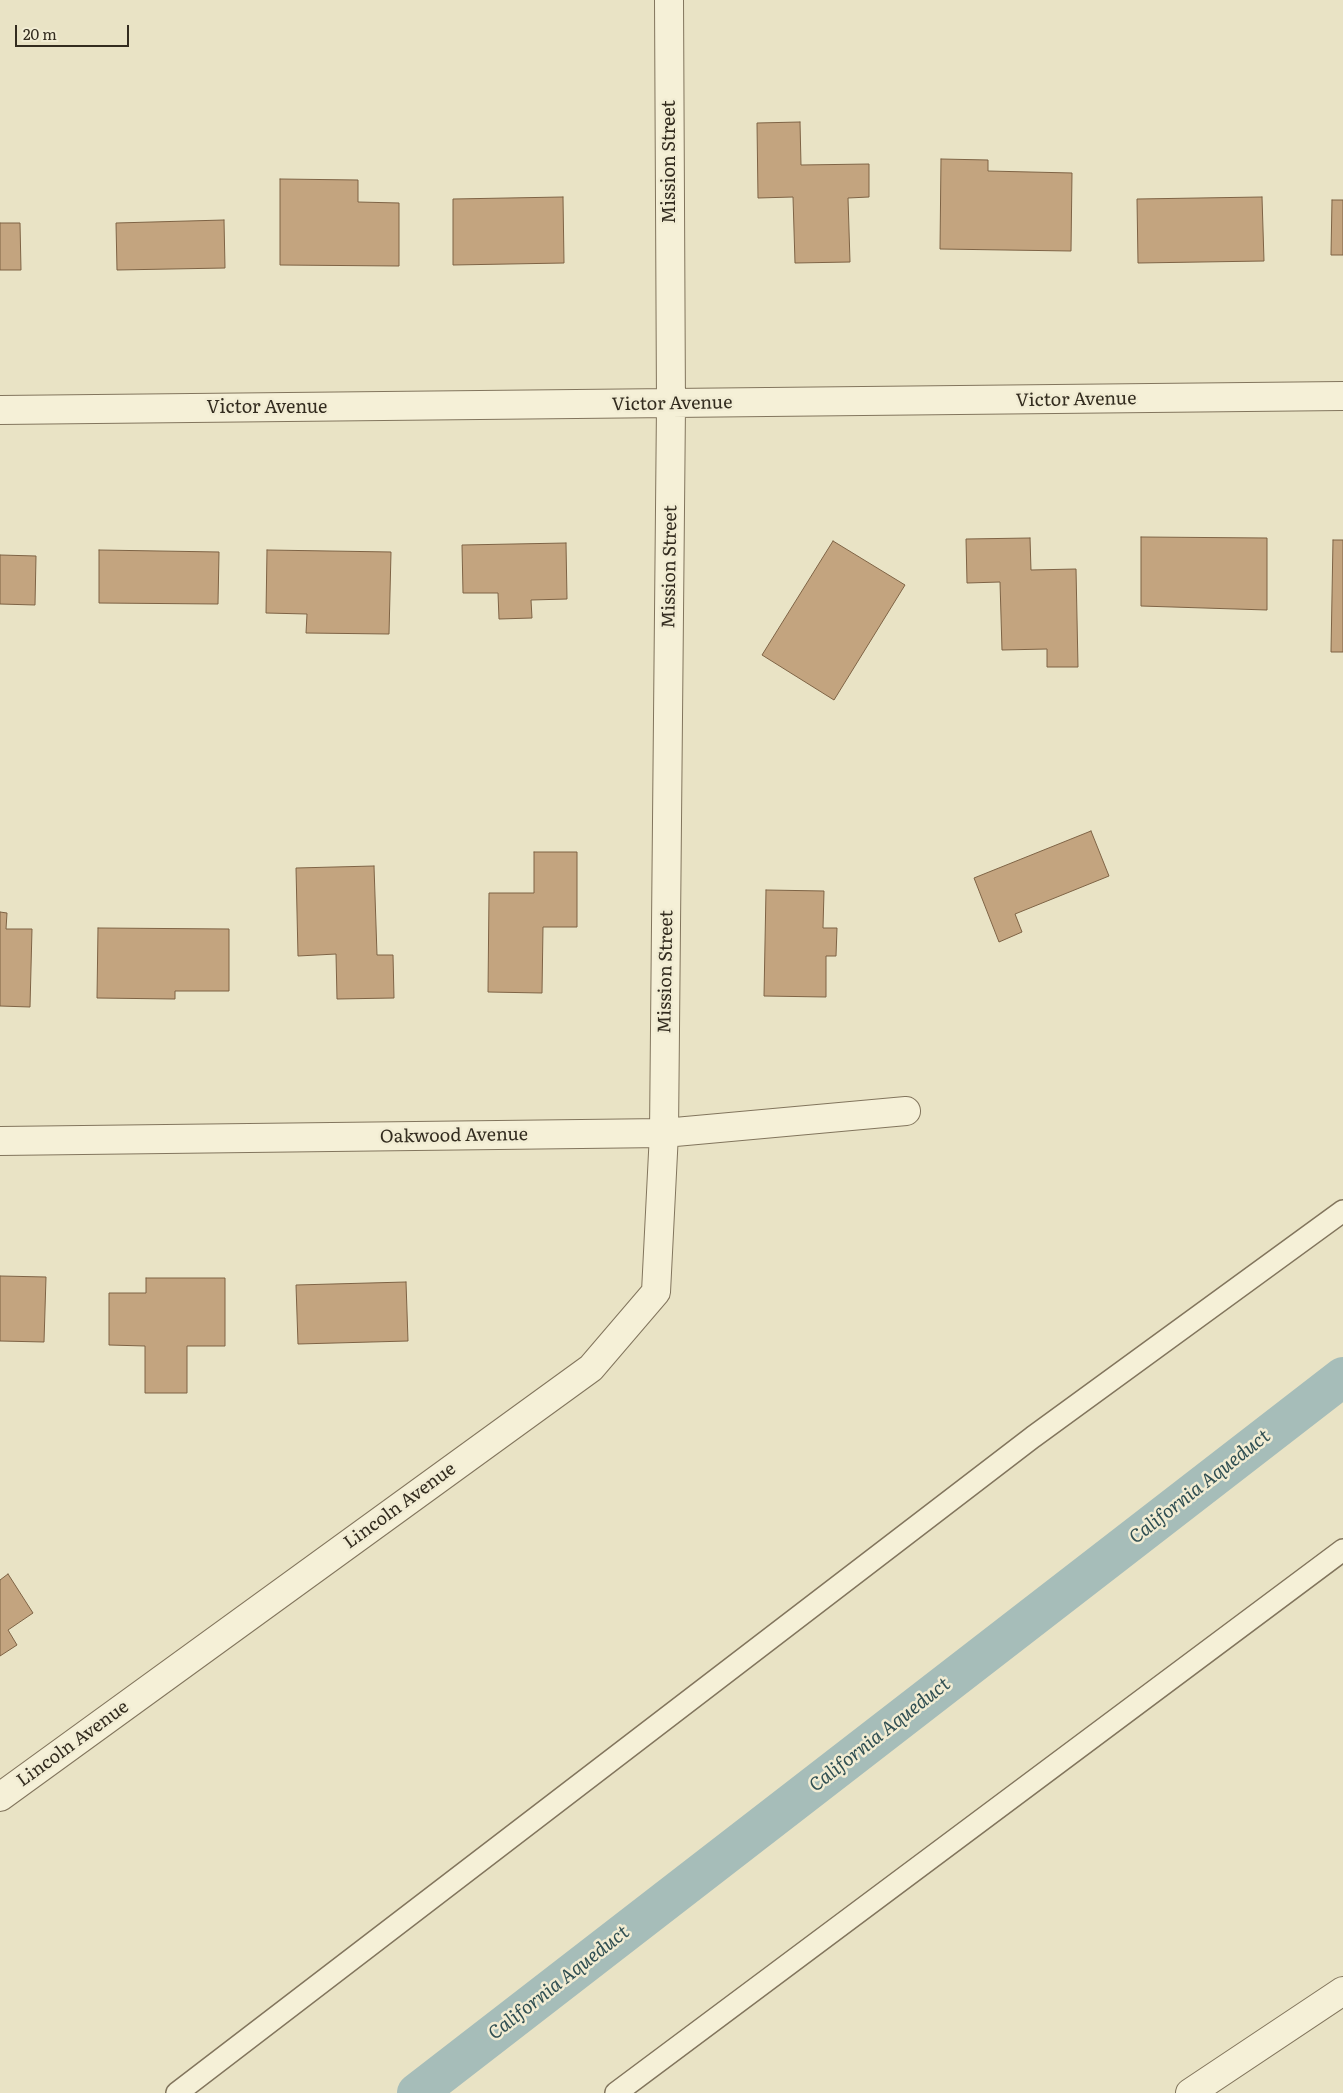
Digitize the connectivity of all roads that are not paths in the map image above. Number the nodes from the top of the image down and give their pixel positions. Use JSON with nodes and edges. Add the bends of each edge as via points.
{"nodes":[{"id":1,"x":669,"y":0,"type":"edge"},
{"id":2,"x":1343,"y":396,"type":"edge"},
{"id":3,"x":671,"y":405,"type":"junction"},
{"id":4,"x":0,"y":410,"type":"edge"},
{"id":5,"x":906,"y":1110,"type":"dead end"},
{"id":6,"x":664,"y":1133,"type":"junction"},
{"id":7,"x":0,"y":1141,"type":"edge"},
{"id":8,"x":1343,"y":1212,"type":"edge"},
{"id":9,"x":1343,"y":1550,"type":"edge"},
{"id":10,"x":0,"y":1797,"type":"edge"},
{"id":11,"x":1343,"y":1991,"type":"edge"},
{"id":12,"x":177,"y":2093,"type":"edge"},
{"id":13,"x":616,"y":2093,"type":"edge"},
{"id":14,"x":1190,"y":2093,"type":"edge"}],
"edges":[{"from":1,"to":3,"type":"street","name":"Mission Street"},
{"from":2,"to":3,"type":"street","name":"Victor Avenue"},
{"from":3,"to":4,"type":"street","name":"Victor Avenue"},
{"from":3,"to":6,"type":"street","name":"Mission Street"},
{"from":5,"to":6,"type":"street","name":"Oakwood Avenue"},
{"from":6,"to":7,"type":"street","name":"Oakwood Avenue"},
{"from":6,"to":10,"type":"street","name":"Lincoln Avenue","via":[[656,1292],[591,1368]]},
{"from":8,"to":12,"type":"lane","via":[[1025,1444]]},
{"from":9,"to":13,"type":"lane"},
{"from":11,"to":14,"type":"street"}]}
